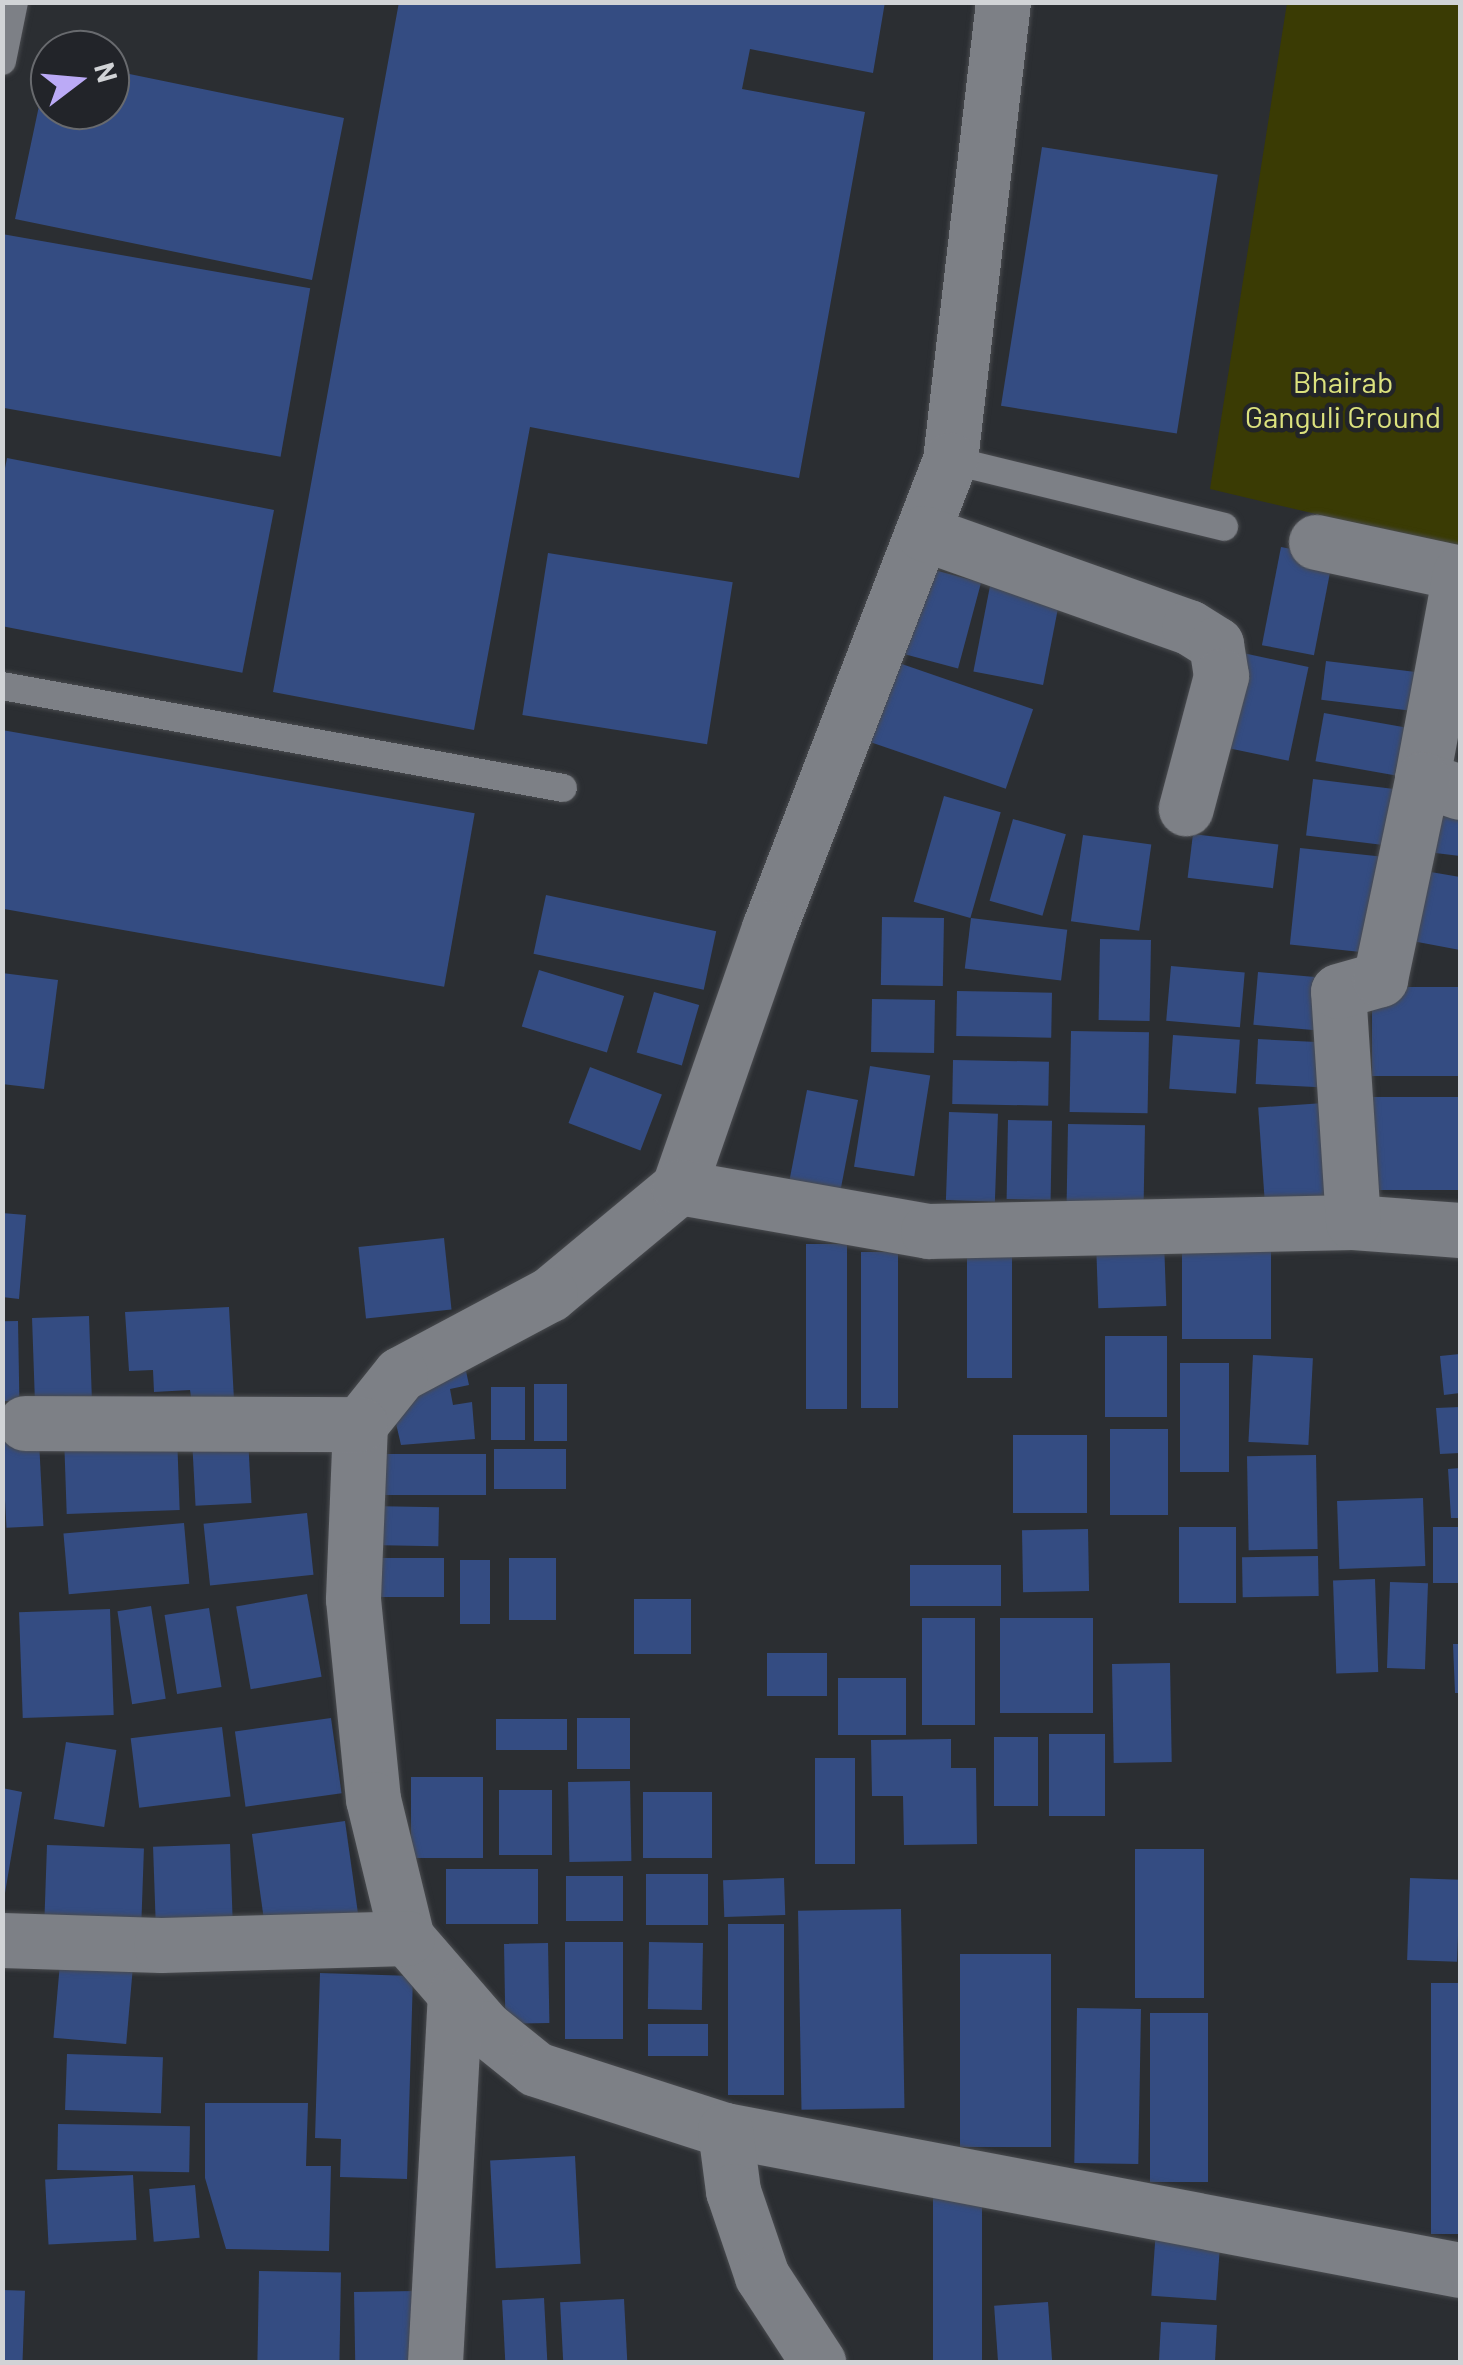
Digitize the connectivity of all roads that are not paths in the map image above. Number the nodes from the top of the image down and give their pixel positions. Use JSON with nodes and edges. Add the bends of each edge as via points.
{"nodes":[{"id":1,"x":14,"y":2,"type":"edge"},
{"id":2,"x":1004,"y":2,"type":"edge"},
{"id":3,"x":2,"y":61,"type":"edge"},
{"id":4,"x":950,"y":460,"type":"junction"},
{"id":5,"x":1224,"y":528,"type":"dead end"},
{"id":6,"x":923,"y":534,"type":"junction"},
{"id":7,"x":1316,"y":542,"type":"dead end"},
{"id":8,"x":1460,"y":573,"type":"edge"},
{"id":9,"x":2,"y":686,"type":"edge"},
{"id":10,"x":1441,"y":785,"type":"edge"},
{"id":11,"x":563,"y":788,"type":"dead end"},
{"id":12,"x":1186,"y":808,"type":"dead end"},
{"id":13,"x":679,"y":1186,"type":"junction"},
{"id":14,"x":1353,"y":1222,"type":"junction"},
{"id":15,"x":1460,"y":1230,"type":"edge"},
{"id":16,"x":25,"y":1423,"type":"dead end"},
{"id":17,"x":360,"y":1424,"type":"junction"},
{"id":18,"x":406,"y":1938,"type":"junction"},
{"id":19,"x":2,"y":1940,"type":"edge"},
{"id":20,"x":456,"y":1996,"type":"junction"},
{"id":21,"x":725,"y":2130,"type":"junction"},
{"id":22,"x":1460,"y":2270,"type":"edge"},
{"id":23,"x":435,"y":2362,"type":"edge"},
{"id":24,"x":818,"y":2362,"type":"edge"}],
"edges":[{"from":1,"to":3,"type":"lane"},
{"from":2,"to":4,"type":"street"},
{"from":4,"to":5,"type":"lane"},
{"from":4,"to":6,"type":"street"},
{"from":6,"to":12,"type":"street","via":[[1189,628],[1216,644],[1221,676]]},
{"from":6,"to":13,"type":"street","via":[[768,928]]},
{"from":7,"to":8,"type":"street"},
{"from":8,"to":10,"type":"street"},
{"from":9,"to":11,"type":"lane"},
{"from":10,"to":14,"type":"street","via":[[1380,980],[1338,991]]},
{"from":13,"to":14,"type":"street","via":[[928,1232]]},
{"from":13,"to":17,"type":"street","via":[[550,1294],[400,1374]]},
{"from":14,"to":15,"type":"street"},
{"from":16,"to":17,"type":"street"},
{"from":17,"to":18,"type":"street","via":[[352,1599],[372,1799]]},
{"from":18,"to":19,"type":"street","via":[[160,1945]]},
{"from":18,"to":20,"type":"street"},
{"from":20,"to":21,"type":"street","via":[[536,2069]]},
{"from":20,"to":23,"type":"street"},
{"from":21,"to":22,"type":"street"},
{"from":21,"to":24,"type":"street","via":[[733,2191],[762,2276]]}]}
